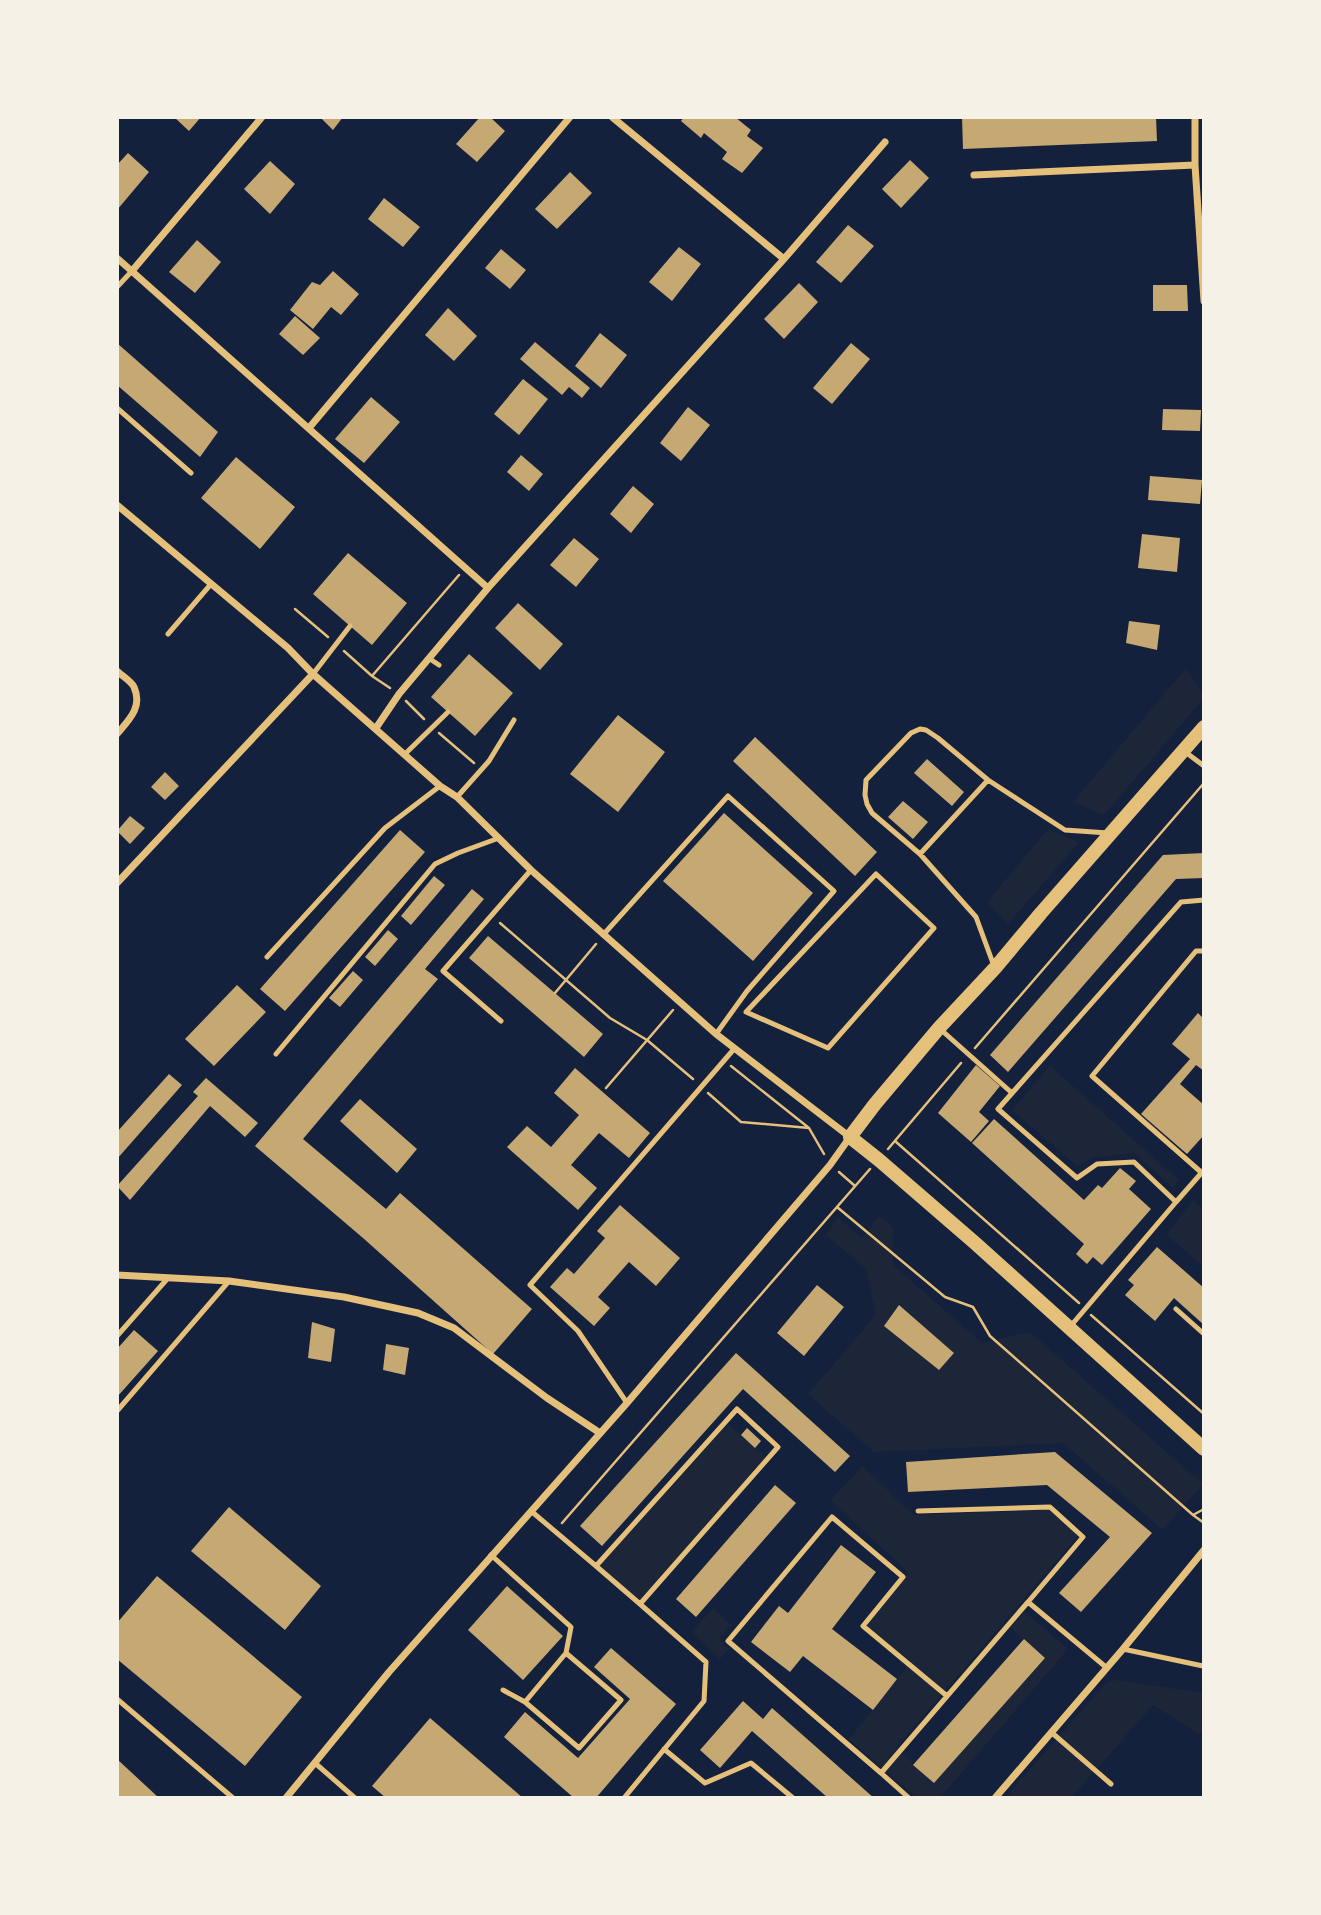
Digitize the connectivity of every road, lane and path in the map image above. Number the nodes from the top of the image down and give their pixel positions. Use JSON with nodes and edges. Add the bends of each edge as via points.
{"nodes":[{"id":1,"x":262,"y":117,"type":"edge"},
{"id":2,"x":570,"y":117,"type":"edge"},
{"id":3,"x":612,"y":117,"type":"edge"},
{"id":4,"x":1195,"y":117,"type":"edge"},
{"id":5,"x":885,"y":142,"type":"dead end"},
{"id":6,"x":1195,"y":165,"type":"junction"},
{"id":7,"x":974,"y":175,"type":"dead end"},
{"id":8,"x":117,"y":258,"type":"edge"},
{"id":9,"x":784,"y":259,"type":"junction"},
{"id":10,"x":132,"y":271,"type":"junction"},
{"id":11,"x":117,"y":287,"type":"edge"},
{"id":12,"x":1204,"y":301,"type":"edge"},
{"id":13,"x":117,"y":408,"type":"edge"},
{"id":14,"x":309,"y":428,"type":"junction"},
{"id":15,"x":191,"y":473,"type":"dead end"},
{"id":16,"x":117,"y":505,"type":"edge"},
{"id":17,"x":465,"y":568,"type":"junction"},
{"id":18,"x":211,"y":584,"type":"junction"},
{"id":19,"x":488,"y":588,"type":"junction"},
{"id":20,"x":351,"y":626,"type":"dead end"},
{"id":21,"x":169,"y":634,"type":"dead end"},
{"id":22,"x":430,"y":659,"type":"junction"},
{"id":23,"x":439,"y":665,"type":"dead end"},
{"id":24,"x":117,"y":671,"type":"edge"},
{"id":25,"x":313,"y":674,"type":"junction"},
{"id":26,"x":372,"y":676,"type":"dead end"},
{"id":27,"x":448,"y":712,"type":"dead end"},
{"id":28,"x":514,"y":720,"type":"dead end"},
{"id":29,"x":1204,"y":727,"type":"edge"},
{"id":30,"x":376,"y":728,"type":"junction"},
{"id":31,"x":117,"y":734,"type":"edge"},
{"id":32,"x":1184,"y":751,"type":"junction"},
{"id":33,"x":405,"y":754,"type":"junction"},
{"id":34,"x":1204,"y":766,"type":"edge"},
{"id":35,"x":988,"y":780,"type":"junction"},
{"id":36,"x":440,"y":786,"type":"junction"},
{"id":37,"x":457,"y":797,"type":"junction"},
{"id":38,"x":1111,"y":833,"type":"junction"},
{"id":39,"x":499,"y":838,"type":"junction"},
{"id":40,"x":919,"y":853,"type":"junction"},
{"id":41,"x":531,"y":870,"type":"junction"},
{"id":42,"x":117,"y":883,"type":"edge"},
{"id":43,"x":1204,"y":900,"type":"edge"},
{"id":44,"x":491,"y":915,"type":"junction"},
{"id":45,"x":603,"y":936,"type":"junction"},
{"id":46,"x":1204,"y":951,"type":"edge"},
{"id":47,"x":267,"y":957,"type":"dead end"},
{"id":48,"x":995,"y":968,"type":"junction"},
{"id":49,"x":566,"y":979,"type":"junction"},
{"id":50,"x":555,"y":993,"type":"dead end"},
{"id":51,"x":680,"y":1002,"type":"junction"},
{"id":52,"x":746,"y":1012,"type":"joint"},
{"id":53,"x":501,"y":1021,"type":"dead end"},
{"id":54,"x":939,"y":1028,"type":"junction"},
{"id":55,"x":716,"y":1034,"type":"junction"},
{"id":56,"x":647,"y":1041,"type":"junction"},
{"id":57,"x":734,"y":1049,"type":"junction"},
{"id":58,"x":276,"y":1054,"type":"dead end"},
{"id":59,"x":724,"y":1060,"type":"junction"},
{"id":60,"x":702,"y":1087,"type":"junction"},
{"id":61,"x":606,"y":1088,"type":"dead end"},
{"id":62,"x":1012,"y":1093,"type":"junction"},
{"id":63,"x":809,"y":1128,"type":"junction"},
{"id":64,"x":850,"y":1137,"type":"junction"},
{"id":65,"x":895,"y":1141,"type":"dead end"},
{"id":66,"x":830,"y":1165,"type":"junction"},
{"id":67,"x":1203,"y":1172,"type":"edge"},
{"id":68,"x":855,"y":1186,"type":"dead end"},
{"id":69,"x":1176,"y":1202,"type":"junction"},
{"id":70,"x":837,"y":1207,"type":"dead end"},
{"id":71,"x":117,"y":1275,"type":"edge"},
{"id":72,"x":169,"y":1277,"type":"junction"},
{"id":73,"x":229,"y":1281,"type":"junction"},
{"id":74,"x":1085,"y":1309,"type":"junction"},
{"id":75,"x":1176,"y":1309,"type":"dead end"},
{"id":76,"x":1069,"y":1328,"type":"junction"},
{"id":77,"x":1204,"y":1334,"type":"edge"},
{"id":78,"x":117,"y":1336,"type":"edge"},
{"id":79,"x":627,"y":1403,"type":"junction"},
{"id":80,"x":117,"y":1411,"type":"edge"},
{"id":81,"x":1204,"y":1414,"type":"edge"},
{"id":82,"x":600,"y":1433,"type":"junction"},
{"id":83,"x":1204,"y":1449,"type":"edge"},
{"id":84,"x":1204,"y":1509,"type":"edge"},
{"id":85,"x":531,"y":1511,"type":"junction"},
{"id":86,"x":918,"y":1511,"type":"dead end"},
{"id":87,"x":1193,"y":1516,"type":"junction"},
{"id":88,"x":1204,"y":1523,"type":"edge"},
{"id":89,"x":1204,"y":1550,"type":"edge"},
{"id":90,"x":491,"y":1555,"type":"junction"},
{"id":91,"x":596,"y":1566,"type":"junction"},
{"id":92,"x":1028,"y":1602,"type":"junction"},
{"id":93,"x":640,"y":1605,"type":"junction"},
{"id":94,"x":1123,"y":1650,"type":"junction"},
{"id":95,"x":566,"y":1653,"type":"junction"},
{"id":96,"x":1204,"y":1665,"type":"edge"},
{"id":97,"x":1107,"y":1668,"type":"junction"},
{"id":98,"x":503,"y":1690,"type":"dead end"},
{"id":99,"x":947,"y":1696,"type":"junction"},
{"id":100,"x":117,"y":1699,"type":"edge"},
{"id":101,"x":525,"y":1702,"type":"junction"},
{"id":102,"x":1051,"y":1732,"type":"junction"},
{"id":103,"x":664,"y":1749,"type":"junction"},
{"id":104,"x":316,"y":1763,"type":"junction"},
{"id":105,"x":881,"y":1773,"type":"junction"},
{"id":106,"x":1111,"y":1784,"type":"dead end"},
{"id":107,"x":233,"y":1798,"type":"edge"},
{"id":108,"x":286,"y":1798,"type":"edge"},
{"id":109,"x":355,"y":1798,"type":"edge"},
{"id":110,"x":624,"y":1798,"type":"edge"},
{"id":111,"x":793,"y":1798,"type":"edge"},
{"id":112,"x":909,"y":1798,"type":"edge"},
{"id":113,"x":995,"y":1798,"type":"edge"}],
"edges":[{"from":1,"to":10,"type":"street"},
{"from":2,"to":14,"type":"street"},
{"from":3,"to":9,"type":"street"},
{"from":4,"to":6,"type":"street"},
{"from":5,"to":9,"type":"street"},
{"from":6,"to":7,"type":"street"},
{"from":6,"to":12,"type":"street"},
{"from":8,"to":10,"type":"street"},
{"from":9,"to":19,"type":"street"},
{"from":10,"to":11,"type":"lane"},
{"from":10,"to":14,"type":"street"},
{"from":13,"to":15,"type":"lane"},
{"from":14,"to":17,"type":"street"},
{"from":16,"to":18,"type":"street"},
{"from":17,"to":19,"type":"street"},
{"from":17,"to":26,"type":"path"},
{"from":18,"to":21,"type":"lane"},
{"from":18,"to":25,"type":"street"},
{"from":19,"to":22,"type":"street"},
{"from":20,"to":25,"type":"lane"},
{"from":22,"to":23,"type":"lane"},
{"from":22,"to":30,"type":"street"},
{"from":24,"to":31,"type":"street","via":[[134,686],[137,702],[133,716]]},
{"from":25,"to":30,"type":"street"},
{"from":25,"to":42,"type":"street"},
{"from":27,"to":33,"type":"lane"},
{"from":28,"to":37,"type":"lane","via":[[489,761]]},
{"from":29,"to":32,"type":"main road"},
{"from":30,"to":33,"type":"street"},
{"from":32,"to":34,"type":"lane"},
{"from":32,"to":38,"type":"main road"},
{"from":33,"to":36,"type":"street"},
{"from":35,"to":38,"type":"lane","via":[[1065,830]]},
{"from":35,"to":40,"type":"lane"},
{"from":35,"to":40,"type":"lane","via":[[938,738],[920,729],[866,780],[865,795],[872,813]]},
{"from":36,"to":37,"type":"street"},
{"from":36,"to":47,"type":"lane","via":[[385,828]]},
{"from":37,"to":39,"type":"street"},
{"from":38,"to":48,"type":"main road"},
{"from":39,"to":41,"type":"street"},
{"from":39,"to":58,"type":"lane","via":[[435,864]]},
{"from":40,"to":48,"type":"lane","via":[[976,917]]},
{"from":41,"to":44,"type":"lane"},
{"from":41,"to":45,"type":"street"},
{"from":43,"to":62,"type":"lane","via":[[1181,902]]},
{"from":44,"to":49,"type":"path"},
{"from":44,"to":53,"type":"lane","via":[[443,971]]},
{"from":45,"to":49,"type":"path"},
{"from":45,"to":51,"type":"street"},
{"from":45,"to":55,"type":"lane","via":[[728,796],[834,891]]},
{"from":46,"to":67,"type":"lane","via":[[1196,951],[1092,1076]]},
{"from":48,"to":54,"type":"main road"},
{"from":49,"to":50,"type":"path"},
{"from":49,"to":56,"type":"path","via":[[610,1018]]},
{"from":51,"to":55,"type":"street"},
{"from":51,"to":56,"type":"path"},
{"from":52,"to":52,"type":"lane","via":[[828,1048],[934,928],[876,874]]},
{"from":54,"to":62,"type":"lane"},
{"from":54,"to":64,"type":"main road"},
{"from":55,"to":57,"type":"street"},
{"from":56,"to":60,"type":"path"},
{"from":56,"to":61,"type":"path"},
{"from":57,"to":59,"type":"lane"},
{"from":57,"to":64,"type":"street"},
{"from":59,"to":60,"type":"lane"},
{"from":59,"to":63,"type":"path"},
{"from":60,"to":63,"type":"path","via":[[741,1122]]},
{"from":60,"to":79,"type":"lane","via":[[530,1285],[578,1331]]},
{"from":62,"to":69,"type":"lane","via":[[998,1109],[1077,1178],[1097,1164],[1134,1162]]},
{"from":63,"to":66,"type":"path"},
{"from":64,"to":66,"type":"street"},
{"from":64,"to":76,"type":"main road"},
{"from":65,"to":74,"type":"path"},
{"from":66,"to":68,"type":"path"},
{"from":66,"to":79,"type":"street"},
{"from":67,"to":69,"type":"lane"},
{"from":69,"to":74,"type":"lane"},
{"from":70,"to":87,"type":"path","via":[[945,1297],[973,1307],[990,1336]]},
{"from":71,"to":72,"type":"street"},
{"from":72,"to":73,"type":"street"},
{"from":72,"to":78,"type":"lane"},
{"from":73,"to":80,"type":"lane"},
{"from":73,"to":82,"type":"street","via":[[345,1295],[418,1312],[454,1328]]},
{"from":74,"to":76,"type":"lane"},
{"from":74,"to":81,"type":"path"},
{"from":75,"to":77,"type":"lane"},
{"from":76,"to":83,"type":"main road"},
{"from":79,"to":82,"type":"street"},
{"from":82,"to":85,"type":"street"},
{"from":84,"to":87,"type":"path"},
{"from":85,"to":90,"type":"street"},
{"from":85,"to":91,"type":"lane"},
{"from":86,"to":92,"type":"lane","via":[[1051,1507],[1083,1537]]},
{"from":87,"to":88,"type":"path"},
{"from":89,"to":94,"type":"street"},
{"from":90,"to":95,"type":"lane","via":[[571,1627]]},
{"from":90,"to":104,"type":"street"},
{"from":91,"to":93,"type":"lane"},
{"from":91,"to":93,"type":"lane","via":[[737,1409],[778,1447]]},
{"from":92,"to":97,"type":"lane"},
{"from":92,"to":99,"type":"lane"},
{"from":93,"to":103,"type":"lane","via":[[706,1662],[704,1701]]},
{"from":94,"to":96,"type":"lane"},
{"from":94,"to":97,"type":"street"},
{"from":95,"to":101,"type":"lane"},
{"from":95,"to":101,"type":"lane","via":[[621,1700],[579,1748]]},
{"from":97,"to":102,"type":"street"},
{"from":98,"to":101,"type":"lane"},
{"from":99,"to":105,"type":"lane"},
{"from":99,"to":105,"type":"lane","via":[[863,1626],[903,1577],[832,1517],[728,1641]]},
{"from":100,"to":107,"type":"lane"},
{"from":102,"to":106,"type":"lane"},
{"from":102,"to":113,"type":"street"},
{"from":103,"to":110,"type":"lane"},
{"from":103,"to":111,"type":"lane","via":[[705,1783],[751,1763]]},
{"from":104,"to":108,"type":"street"},
{"from":104,"to":109,"type":"lane"},
{"from":105,"to":112,"type":"lane"}]}
